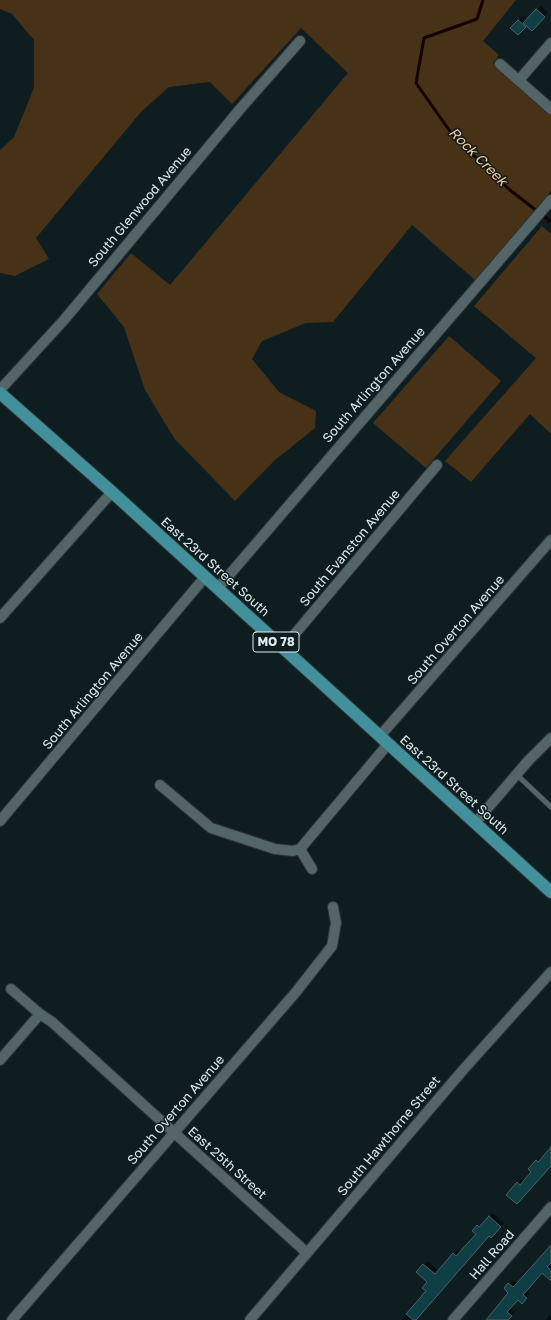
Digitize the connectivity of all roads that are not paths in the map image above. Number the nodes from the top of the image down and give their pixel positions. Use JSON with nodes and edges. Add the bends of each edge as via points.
{"nodes":[{"id":1,"x":300,"y":41,"type":"dead end"},
{"id":2,"x":551,"y":43,"type":"edge"},
{"id":3,"x":500,"y":64,"type":"dead end"},
{"id":4,"x":519,"y":80,"type":"junction"},
{"id":5,"x":551,"y":109,"type":"edge"},
{"id":6,"x":550,"y":200,"type":"edge"},
{"id":7,"x":0,"y":391,"type":"edge"},
{"id":8,"x":437,"y":465,"type":"dead end"},
{"id":9,"x":112,"y":492,"type":"junction"},
{"id":10,"x":551,"y":540,"type":"edge"},
{"id":11,"x":205,"y":577,"type":"junction"},
{"id":12,"x":218,"y":588,"type":"junction"},
{"id":13,"x":0,"y":618,"type":"edge"},
{"id":14,"x":283,"y":648,"type":"junction"},
{"id":15,"x":551,"y":738,"type":"edge"},
{"id":16,"x":384,"y":740,"type":"junction"},
{"id":17,"x":516,"y":774,"type":"junction"},
{"id":18,"x":160,"y":786,"type":"dead end"},
{"id":19,"x":551,"y":807,"type":"edge"},
{"id":20,"x":0,"y":821,"type":"edge"},
{"id":21,"x":475,"y":823,"type":"junction"},
{"id":22,"x":300,"y":849,"type":"junction"},
{"id":23,"x":312,"y":869,"type":"dead end"},
{"id":24,"x":551,"y":892,"type":"edge"},
{"id":25,"x":333,"y":907,"type":"dead end"},
{"id":26,"x":551,"y":972,"type":"edge"},
{"id":27,"x":11,"y":989,"type":"dead end"},
{"id":28,"x":40,"y":1014,"type":"junction"},
{"id":29,"x":0,"y":1060,"type":"edge"},
{"id":30,"x":174,"y":1132,"type":"junction"},
{"id":31,"x":551,"y":1207,"type":"edge"},
{"id":32,"x":307,"y":1253,"type":"junction"},
{"id":33,"x":12,"y":1320,"type":"edge"},
{"id":34,"x":250,"y":1320,"type":"edge"},
{"id":35,"x":453,"y":1320,"type":"edge"}],
"edges":[{"from":1,"to":7,"type":"street","name":"South Glenwood Avenue"},
{"from":2,"to":4,"type":"street"},
{"from":3,"to":4,"type":"street"},
{"from":4,"to":5,"type":"street"},
{"from":6,"to":12,"type":"street","name":"South Arlington Avenue"},
{"from":7,"to":9,"type":"main road","name":"East 23rd Street South","number":"MO 78"},
{"from":8,"to":14,"type":"street","name":"South Evanston Avenue"},
{"from":9,"to":11,"type":"main road","name":"East 23rd Street South","number":"MO 78"},
{"from":9,"to":13,"type":"street"},
{"from":10,"to":16,"type":"street","name":"South Overton Avenue"},
{"from":11,"to":12,"type":"main road","name":"East 23rd Street South","number":"MO 78"},
{"from":11,"to":20,"type":"street","name":"South Arlington Avenue"},
{"from":12,"to":14,"type":"main road","name":"East 23rd Street South","number":"MO 78"},
{"from":14,"to":16,"type":"main road","name":"East 23rd Street South","number":"MO 78"},
{"from":15,"to":17,"type":"street"},
{"from":16,"to":21,"type":"main road","name":"East 23rd Street South","number":"MO 78"},
{"from":16,"to":22,"type":"street","name":"South Overton Avenue"},
{"from":17,"to":19,"type":"lane"},
{"from":17,"to":21,"type":"street"},
{"from":18,"to":22,"type":"street","via":[[211,828],[275,849]]},
{"from":21,"to":24,"type":"main road","name":"East 23rd Street South","number":"MO 78"},
{"from":22,"to":23,"type":"street"},
{"from":25,"to":30,"type":"street","name":"South Overton Avenue","via":[[336,924],[332,946],[296,992]]},
{"from":26,"to":32,"type":"street","name":"South Hawthorne Street","via":[[463,1070]]},
{"from":27,"to":28,"type":"street","name":"East 25th Street"},
{"from":28,"to":29,"type":"street"},
{"from":28,"to":30,"type":"street","name":"East 25th Street"},
{"from":30,"to":32,"type":"street","name":"East 25th Street"},
{"from":30,"to":33,"type":"street","name":"South Overton Avenue"},
{"from":31,"to":35,"type":"street","name":"Hall Road"},
{"from":32,"to":34,"type":"street","name":"South Hawthorne Street"}]}
